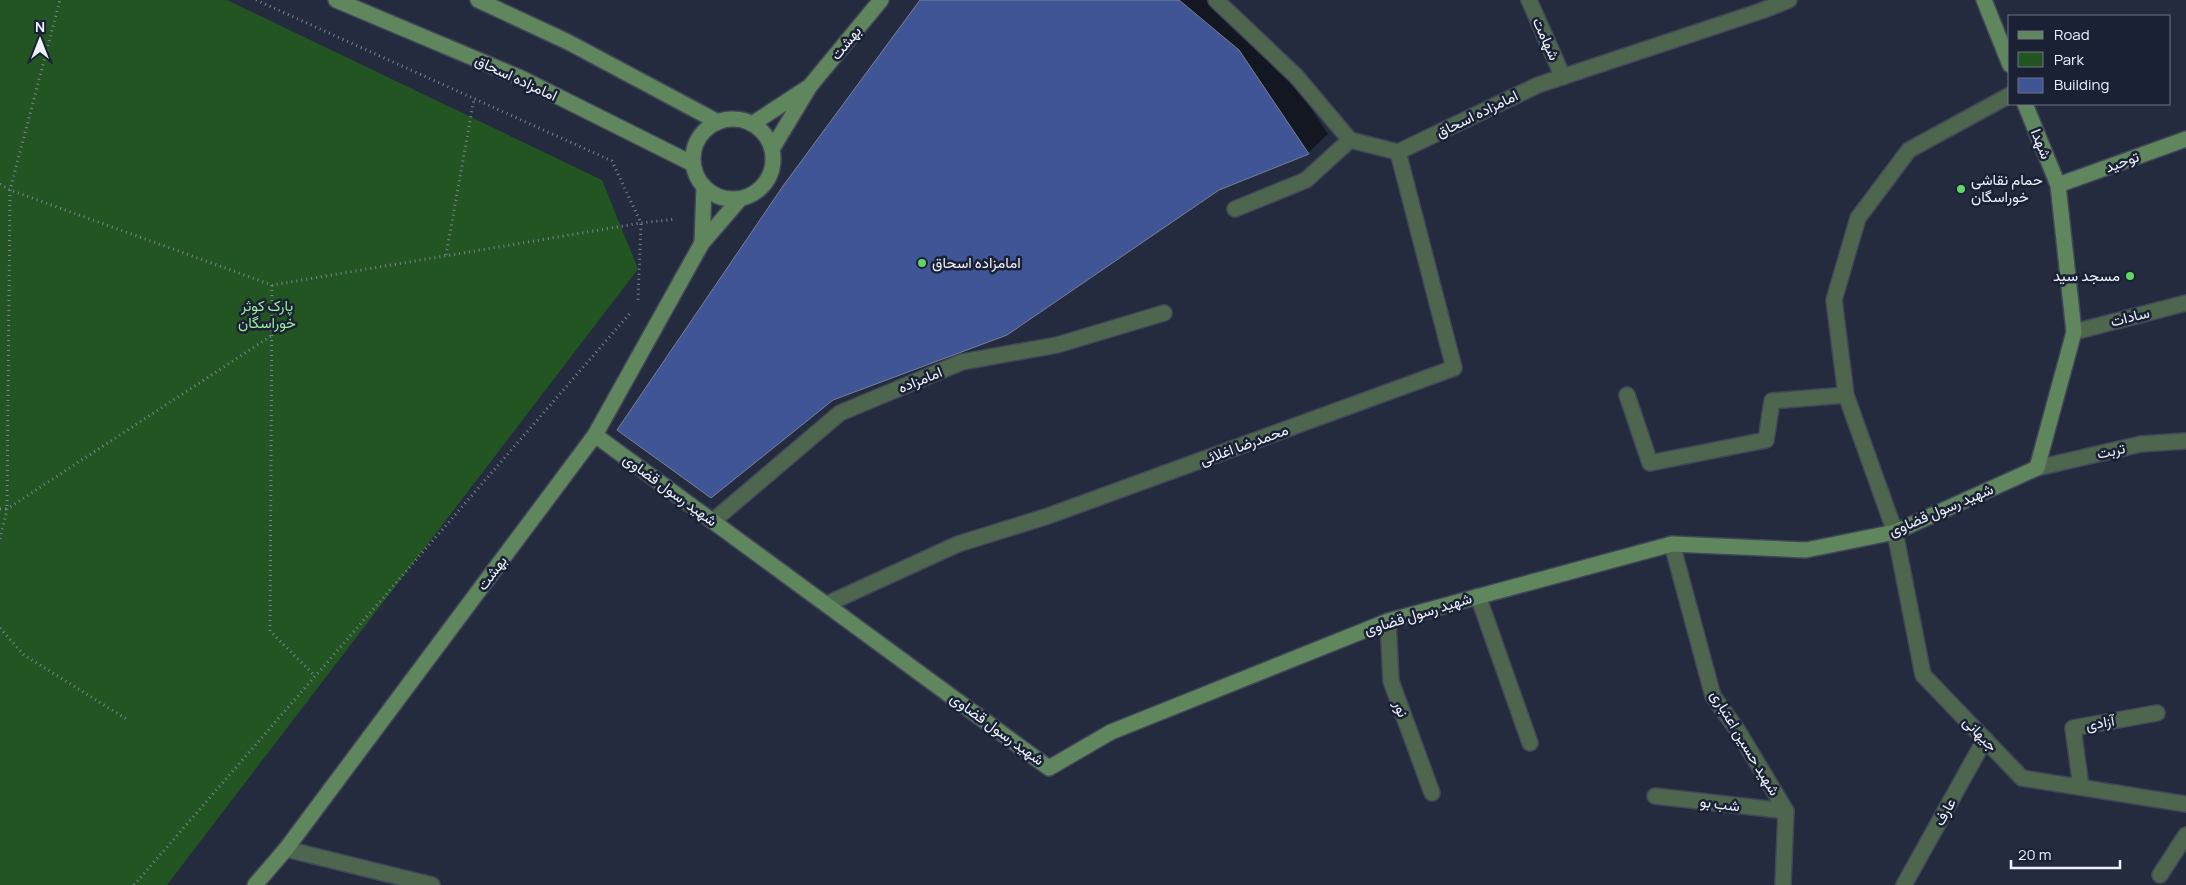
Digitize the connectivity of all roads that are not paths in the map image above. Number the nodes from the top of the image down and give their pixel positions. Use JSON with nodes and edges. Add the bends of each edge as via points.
{"nodes":[{"id":1,"x":336,"y":0,"type":"edge"},
{"id":2,"x":478,"y":0,"type":"edge"},
{"id":3,"x":881,"y":0,"type":"edge"},
{"id":4,"x":1216,"y":0,"type":"edge"},
{"id":5,"x":1529,"y":0,"type":"edge"},
{"id":6,"x":1789,"y":0,"type":"edge"},
{"id":7,"x":1984,"y":0,"type":"edge"},
{"id":8,"x":2008,"y":60,"type":"edge"},
{"id":9,"x":1563,"y":77,"type":"junction"},
{"id":10,"x":810,"y":86,"type":"junction"},
{"id":11,"x":2008,"y":96,"type":"edge"},
{"id":12,"x":2025,"y":105,"type":"edge"},
{"id":13,"x":718,"y":122,"type":"junction"},
{"id":14,"x":752,"y":124,"type":"junction"},
{"id":15,"x":2186,"y":138,"type":"edge"},
{"id":16,"x":1350,"y":140,"type":"junction"},
{"id":17,"x":772,"y":149,"type":"junction"},
{"id":18,"x":1398,"y":152,"type":"junction"},
{"id":19,"x":693,"y":164,"type":"junction"},
{"id":20,"x":2058,"y":185,"type":"junction"},
{"id":21,"x":704,"y":187,"type":"junction"},
{"id":22,"x":740,"y":199,"type":"junction"},
{"id":23,"x":1235,"y":209,"type":"dead end"},
{"id":24,"x":702,"y":243,"type":"junction"},
{"id":25,"x":2186,"y":303,"type":"edge"},
{"id":26,"x":1164,"y":312,"type":"dead end"},
{"id":27,"x":2074,"y":332,"type":"junction"},
{"id":28,"x":1626,"y":395,"type":"dead end"},
{"id":29,"x":1846,"y":395,"type":"junction"},
{"id":30,"x":595,"y":435,"type":"junction"},
{"id":31,"x":2186,"y":441,"type":"edge"},
{"id":32,"x":2037,"y":468,"type":"junction"},
{"id":33,"x":713,"y":521,"type":"junction"},
{"id":34,"x":1895,"y":532,"type":"junction"},
{"id":35,"x":1672,"y":544,"type":"junction"},
{"id":36,"x":1478,"y":596,"type":"junction"},
{"id":37,"x":827,"y":604,"type":"junction"},
{"id":38,"x":1388,"y":621,"type":"junction"},
{"id":39,"x":2156,"y":713,"type":"dead end"},
{"id":40,"x":1985,"y":739,"type":"junction"},
{"id":41,"x":1530,"y":743,"type":"dead end"},
{"id":42,"x":2081,"y":787,"type":"junction"},
{"id":43,"x":1432,"y":793,"type":"dead end"},
{"id":44,"x":1654,"y":796,"type":"dead end"},
{"id":45,"x":2186,"y":804,"type":"edge"},
{"id":46,"x":1786,"y":812,"type":"junction"},
{"id":47,"x":2186,"y":835,"type":"edge"},
{"id":48,"x":286,"y":849,"type":"junction"},
{"id":49,"x":2160,"y":875,"type":"dead end"},
{"id":50,"x":255,"y":885,"type":"edge"},
{"id":51,"x":432,"y":885,"type":"edge"},
{"id":52,"x":1783,"y":885,"type":"edge"},
{"id":53,"x":1904,"y":885,"type":"edge"}],
"edges":[{"from":1,"to":19,"type":"street","name":"امامزاده اسحاق","via":[[521,78]]},
{"from":2,"to":13,"type":"street","via":[[568,42]]},
{"from":3,"to":10,"type":"street","name":"بهشت"},
{"from":4,"to":16,"type":"street","via":[[1296,76]]},
{"from":5,"to":9,"type":"street","name":"شهامت"},
{"from":6,"to":9,"type":"street","name":"امامزاده اسحاق"},
{"from":7,"to":8,"type":"street"},
{"from":9,"to":18,"type":"street","name":"امامزاده اسحاق","via":[[1538,85]]},
{"from":10,"to":14,"type":"street"},
{"from":10,"to":17,"type":"street"},
{"from":11,"to":29,"type":"street","name":"جیهانی","via":[[1909,150],[1858,218],[1834,300]]},
{"from":12,"to":20,"type":"street","name":"شهدا"},
{"from":13,"to":14,"type":"street","via":[[731,119]]},
{"from":13,"to":19,"type":"street","via":[[706,128],[698,139],[693,151]]},
{"from":14,"to":17,"type":"street","via":[[766,137]]},
{"from":15,"to":20,"type":"street","name":"توحید"},
{"from":16,"to":18,"type":"street"},
{"from":16,"to":23,"type":"street","via":[[1306,180]]},
{"from":17,"to":22,"type":"street","via":[[770,175],[752,194]]},
{"from":18,"to":37,"type":"street","name":"محمدرضا اغلائی","via":[[1454,368],[1048,516],[958,544]]},
{"from":19,"to":21,"type":"street"},
{"from":20,"to":27,"type":"street"},
{"from":21,"to":22,"type":"street","via":[[715,195]]},
{"from":21,"to":24,"type":"street"},
{"from":22,"to":24,"type":"street","name":"بهشت"},
{"from":24,"to":30,"type":"street","name":"بهشت"},
{"from":25,"to":27,"type":"street","name":"سادات"},
{"from":26,"to":33,"type":"street","name":"امامزاده","via":[[1057,345],[962,362],[840,413]]},
{"from":27,"to":32,"type":"street"},
{"from":28,"to":29,"type":"street","via":[[1650,463],[1766,440],[1772,401]]},
{"from":29,"to":34,"type":"street","name":"جیهانی"},
{"from":30,"to":33,"type":"street","name":"شهید رسول قضاوی"},
{"from":30,"to":48,"type":"street","name":"بهشت"},
{"from":31,"to":32,"type":"street","name":"تربت","via":[[2141,444]]},
{"from":32,"to":34,"type":"street","name":"شهید رسول قضاوی"},
{"from":33,"to":37,"type":"street","name":"شهید رسول قضاوی"},
{"from":34,"to":35,"type":"street","name":"شهید رسول قضاوی","via":[[1806,550]]},
{"from":34,"to":40,"type":"street","name":"جیهانی","via":[[1923,675]]},
{"from":35,"to":36,"type":"street","name":"شهید رسول قضاوی"},
{"from":35,"to":46,"type":"street","name":"شهید حسین اعتباری","via":[[1712,696],[1738,731]]},
{"from":36,"to":38,"type":"street","name":"شهید رسول قضاوی"},
{"from":36,"to":41,"type":"street"},
{"from":37,"to":38,"type":"street","name":"شهید رسول قضاوی","via":[[1049,768],[1111,732]]},
{"from":38,"to":43,"type":"street","name":"نور","via":[[1391,681]]},
{"from":39,"to":42,"type":"street","name":"آزادی","via":[[2073,728]]},
{"from":40,"to":42,"type":"street","name":"جیهانی","via":[[2022,778]]},
{"from":40,"to":53,"type":"street","name":"عارف"},
{"from":42,"to":45,"type":"street","name":"جیهانی"},
{"from":44,"to":46,"type":"street","name":"شب بو"},
{"from":46,"to":52,"type":"street","name":"شهید حسین اعتباری"},
{"from":47,"to":49,"type":"street"},
{"from":48,"to":50,"type":"street","name":"بهشت"},
{"from":48,"to":51,"type":"street"}]}
